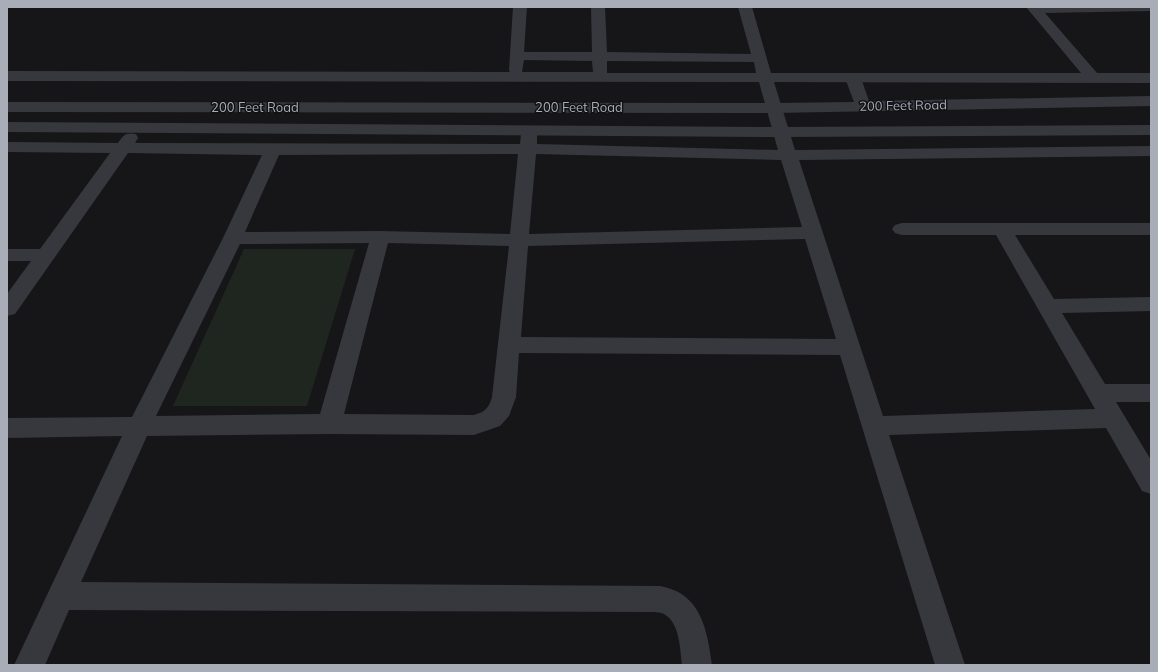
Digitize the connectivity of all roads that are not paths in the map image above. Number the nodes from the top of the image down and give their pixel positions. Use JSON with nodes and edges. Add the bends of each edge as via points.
{"nodes":[{"id":1,"x":520,"y":7,"type":"edge"},
{"id":2,"x":598,"y":7,"type":"edge"},
{"id":3,"x":745,"y":7,"type":"edge"},
{"id":4,"x":1151,"y":7,"type":"edge"},
{"id":5,"x":1034,"y":8,"type":"edge"},
{"id":6,"x":516,"y":56,"type":"junction"},
{"id":7,"x":599,"y":57,"type":"junction"},
{"id":8,"x":760,"y":58,"type":"junction"},
{"id":9,"x":7,"y":76,"type":"edge"},
{"id":10,"x":515,"y":77,"type":"junction"},
{"id":11,"x":600,"y":77,"type":"junction"},
{"id":12,"x":766,"y":77,"type":"junction"},
{"id":13,"x":853,"y":78,"type":"junction"},
{"id":14,"x":1151,"y":78,"type":"edge"},
{"id":15,"x":1094,"y":79,"type":"junction"},
{"id":16,"x":1151,"y":100,"type":"edge"},
{"id":17,"x":863,"y":106,"type":"junction"},
{"id":18,"x":7,"y":107,"type":"edge"},
{"id":19,"x":774,"y":108,"type":"junction"},
{"id":20,"x":7,"y":127,"type":"edge"},
{"id":21,"x":138,"y":127,"type":"junction"},
{"id":22,"x":530,"y":129,"type":"junction"},
{"id":23,"x":1151,"y":130,"type":"edge"},
{"id":24,"x":781,"y":132,"type":"junction"},
{"id":25,"x":7,"y":147,"type":"edge"},
{"id":26,"x":123,"y":147,"type":"junction"},
{"id":27,"x":528,"y":149,"type":"junction"},
{"id":28,"x":272,"y":150,"type":"junction"},
{"id":29,"x":1151,"y":151,"type":"edge"},
{"id":30,"x":788,"y":154,"type":"junction"},
{"id":31,"x":902,"y":229,"type":"dead end"},
{"id":32,"x":1002,"y":229,"type":"junction"},
{"id":33,"x":1151,"y":229,"type":"edge"},
{"id":34,"x":814,"y":233,"type":"junction"},
{"id":35,"x":380,"y":237,"type":"junction"},
{"id":36,"x":233,"y":238,"type":"junction"},
{"id":37,"x":519,"y":240,"type":"junction"},
{"id":38,"x":7,"y":255,"type":"edge"},
{"id":39,"x":45,"y":255,"type":"junction"},
{"id":40,"x":1151,"y":304,"type":"edge"},
{"id":41,"x":1048,"y":306,"type":"junction"},
{"id":42,"x":7,"y":309,"type":"edge"},
{"id":43,"x":509,"y":345,"type":"junction"},
{"id":44,"x":849,"y":347,"type":"junction"},
{"id":45,"x":1098,"y":393,"type":"junction"},
{"id":46,"x":1151,"y":393,"type":"edge"},
{"id":47,"x":1112,"y":418,"type":"junction"},
{"id":48,"x":329,"y":424,"type":"junction"},
{"id":49,"x":139,"y":426,"type":"junction"},
{"id":50,"x":874,"y":426,"type":"junction"},
{"id":51,"x":7,"y":428,"type":"edge"},
{"id":52,"x":1151,"y":483,"type":"edge"},
{"id":53,"x":61,"y":596,"type":"junction"},
{"id":54,"x":29,"y":665,"type":"edge"},
{"id":55,"x":697,"y":665,"type":"edge"},
{"id":56,"x":950,"y":665,"type":"edge"}],
"edges":[{"from":1,"to":6,"type":"street"},
{"from":2,"to":7,"type":"street"},
{"from":3,"to":8,"type":"street"},
{"from":4,"to":5,"type":"street"},
{"from":5,"to":15,"type":"street"},
{"from":6,"to":7,"type":"street"},
{"from":6,"to":10,"type":"street"},
{"from":7,"to":8,"type":"street"},
{"from":7,"to":11,"type":"street"},
{"from":8,"to":12,"type":"street"},
{"from":9,"to":10,"type":"street"},
{"from":10,"to":11,"type":"street"},
{"from":11,"to":12,"type":"street"},
{"from":12,"to":13,"type":"street"},
{"from":12,"to":19,"type":"street"},
{"from":13,"to":15,"type":"street"},
{"from":13,"to":17,"type":"street"},
{"from":14,"to":15,"type":"street"},
{"from":16,"to":17,"type":"street","name":"200 Feet Road"},
{"from":17,"to":19,"type":"street","name":"200 Feet Road"},
{"from":18,"to":19,"type":"street","name":"200 Feet Road"},
{"from":19,"to":24,"type":"street"},
{"from":20,"to":21,"type":"street"},
{"from":21,"to":22,"type":"street"},
{"from":21,"to":26,"type":"street"},
{"from":22,"to":24,"type":"street"},
{"from":22,"to":27,"type":"street"},
{"from":23,"to":24,"type":"street"},
{"from":24,"to":30,"type":"street"},
{"from":25,"to":26,"type":"street"},
{"from":26,"to":28,"type":"street"},
{"from":26,"to":39,"type":"street"},
{"from":27,"to":28,"type":"street"},
{"from":27,"to":30,"type":"street"},
{"from":27,"to":37,"type":"street"},
{"from":28,"to":36,"type":"street"},
{"from":29,"to":30,"type":"street"},
{"from":30,"to":34,"type":"street"},
{"from":31,"to":32,"type":"street"},
{"from":32,"to":33,"type":"street"},
{"from":32,"to":41,"type":"street"},
{"from":34,"to":37,"type":"street"},
{"from":34,"to":44,"type":"street"},
{"from":35,"to":36,"type":"street"},
{"from":35,"to":37,"type":"street"},
{"from":35,"to":48,"type":"street"},
{"from":36,"to":49,"type":"street"},
{"from":37,"to":43,"type":"street"},
{"from":38,"to":39,"type":"street"},
{"from":39,"to":42,"type":"street"},
{"from":40,"to":41,"type":"street"},
{"from":41,"to":45,"type":"street"},
{"from":43,"to":44,"type":"street"},
{"from":43,"to":48,"type":"street","via":[[502,410],[494,418],[474,424]]},
{"from":44,"to":50,"type":"street"},
{"from":45,"to":46,"type":"street"},
{"from":45,"to":47,"type":"street"},
{"from":47,"to":50,"type":"street"},
{"from":47,"to":52,"type":"street"},
{"from":48,"to":49,"type":"street"},
{"from":49,"to":51,"type":"street"},
{"from":49,"to":53,"type":"street"},
{"from":50,"to":56,"type":"street"},
{"from":53,"to":54,"type":"street"},
{"from":53,"to":55,"type":"street","via":[[648,598],[667,601],[682,610],[692,635]]}]}
